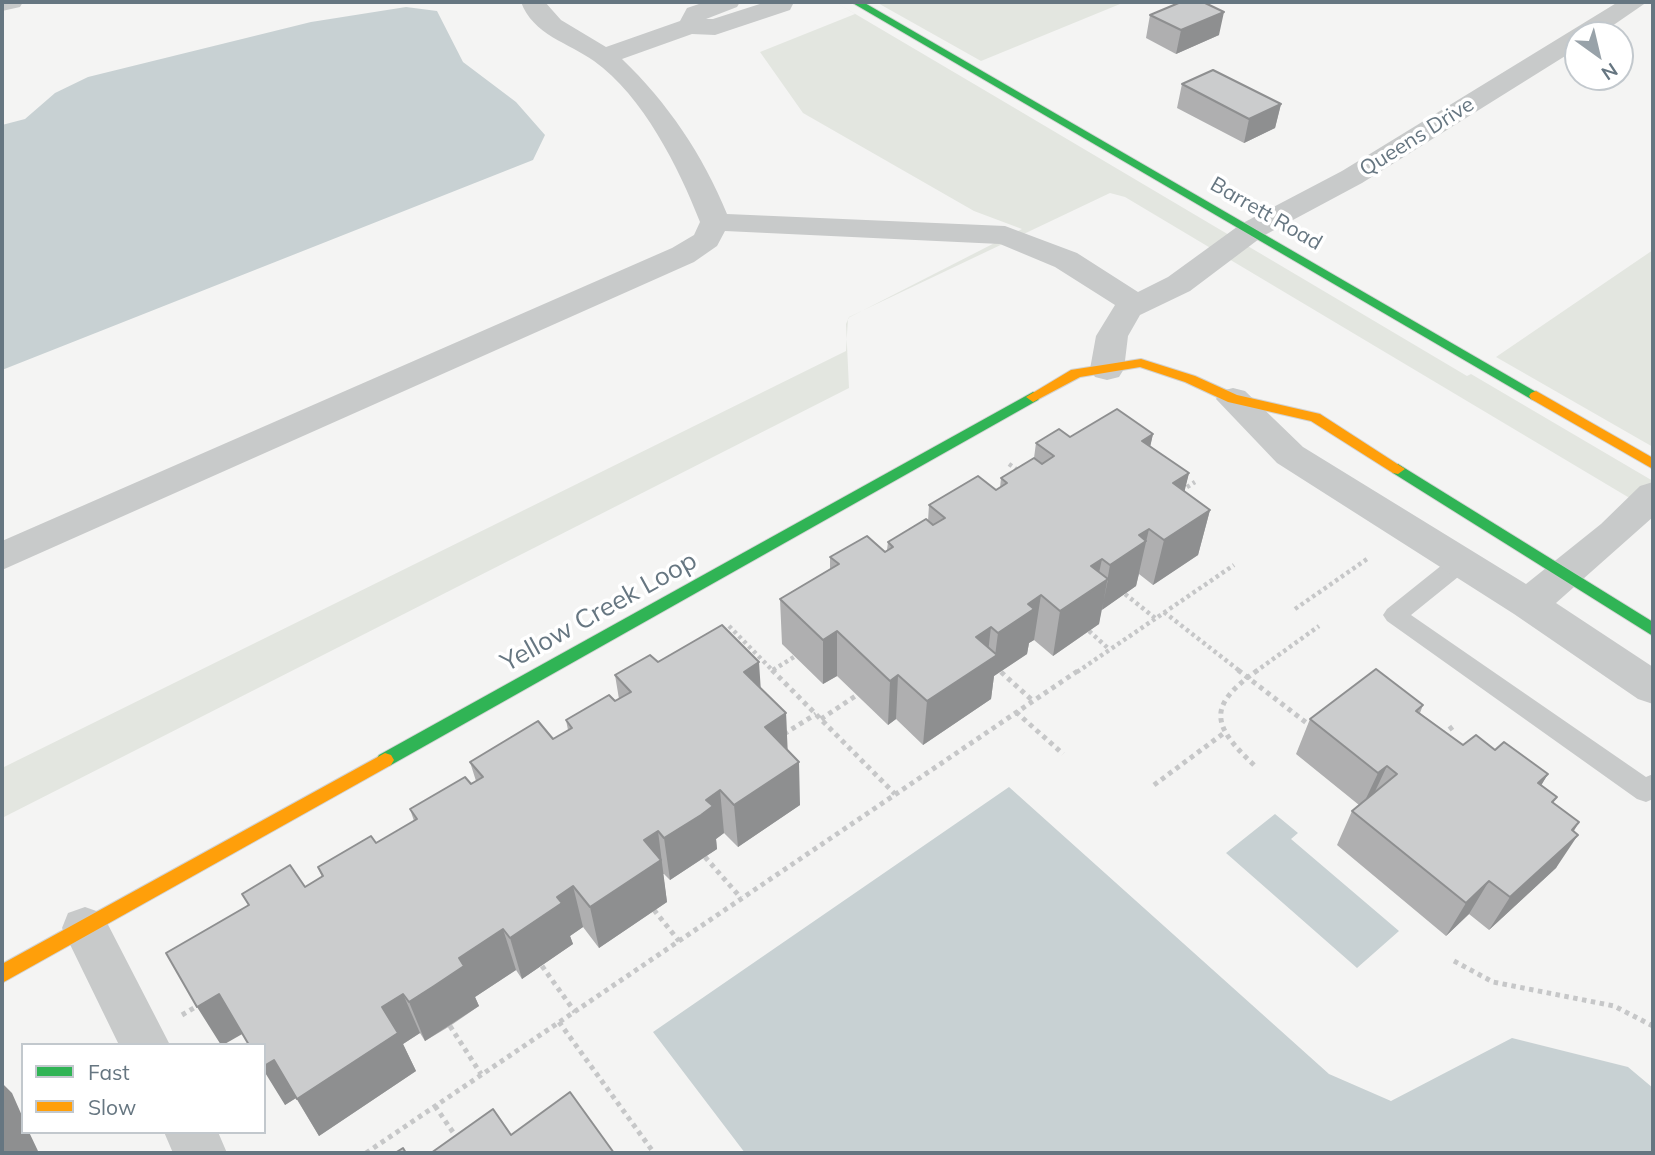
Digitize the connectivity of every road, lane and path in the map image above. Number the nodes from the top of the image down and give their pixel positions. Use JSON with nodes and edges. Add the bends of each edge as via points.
{"nodes":[{"id":1,"x":11,"y":2,"type":"edge"},
{"id":2,"x":533,"y":2,"type":"edge"},
{"id":3,"x":728,"y":2,"type":"edge"},
{"id":4,"x":782,"y":2,"type":"edge"},
{"id":5,"x":856,"y":2,"type":"edge"},
{"id":6,"x":1635,"y":2,"type":"edge"},
{"id":7,"x":2,"y":4,"type":"edge"},
{"id":8,"x":1604,"y":21,"type":"edge"},
{"id":9,"x":690,"y":26,"type":"junction"},
{"id":10,"x":1564,"y":46,"type":"edge"},
{"id":11,"x":604,"y":56,"type":"junction"},
{"id":12,"x":715,"y":222,"type":"junction"},
{"id":13,"x":1252,"y":230,"type":"junction"},
{"id":14,"x":1137,"y":305,"type":"junction"},
{"id":15,"x":1107,"y":369,"type":"junction"},
{"id":16,"x":1233,"y":399,"type":"junction"},
{"id":17,"x":1390,"y":463,"type":"junction"},
{"id":18,"x":1009,"y":464,"type":"dead end"},
{"id":19,"x":1653,"y":464,"type":"edge"},
{"id":20,"x":1027,"y":477,"type":"edge"},
{"id":21,"x":1195,"y":482,"type":"dead end"},
{"id":22,"x":1349,"y":493,"type":"junction"},
{"id":23,"x":1653,"y":495,"type":"edge"},
{"id":24,"x":1171,"y":497,"type":"edge"},
{"id":25,"x":2,"y":555,"type":"edge"},
{"id":26,"x":1367,"y":559,"type":"dead end"},
{"id":27,"x":1460,"y":563,"type":"junction"},
{"id":28,"x":1234,"y":565,"type":"dead end"},
{"id":29,"x":1564,"y":574,"type":"junction"},
{"id":30,"x":1125,"y":594,"type":"edge"},
{"id":31,"x":1528,"y":604,"type":"junction"},
{"id":32,"x":1295,"y":609,"type":"dead end"},
{"id":33,"x":1164,"y":612,"type":"junction"},
{"id":34,"x":1155,"y":618,"type":"junction"},
{"id":35,"x":1649,"y":620,"type":"edge"},
{"id":36,"x":729,"y":626,"type":"dead end"},
{"id":37,"x":1319,"y":626,"type":"dead end"},
{"id":38,"x":1089,"y":631,"type":"edge"},
{"id":39,"x":1110,"y":649,"type":"junction"},
{"id":40,"x":1601,"y":655,"type":"junction"},
{"id":41,"x":794,"y":657,"type":"dead end"},
{"id":42,"x":767,"y":664,"type":"junction"},
{"id":43,"x":757,"y":670,"type":"dead end"},
{"id":44,"x":773,"y":670,"type":"junction"},
{"id":45,"x":1001,"y":672,"type":"edge"},
{"id":46,"x":1247,"y":677,"type":"junction"},
{"id":47,"x":1653,"y":688,"type":"edge"},
{"id":48,"x":858,"y":695,"type":"dead end"},
{"id":49,"x":1033,"y":701,"type":"junction"},
{"id":50,"x":1016,"y":712,"type":"junction"},
{"id":51,"x":819,"y":717,"type":"junction"},
{"id":52,"x":1308,"y":724,"type":"dead end"},
{"id":53,"x":1455,"y":725,"type":"dead end"},
{"id":54,"x":1224,"y":733,"type":"junction"},
{"id":55,"x":1435,"y":741,"type":"edge"},
{"id":56,"x":772,"y":742,"type":"edge"},
{"id":57,"x":1063,"y":754,"type":"dead end"},
{"id":58,"x":1254,"y":765,"type":"dead end"},
{"id":59,"x":1154,"y":785,"type":"dead end"},
{"id":60,"x":1653,"y":785,"type":"edge"},
{"id":61,"x":895,"y":794,"type":"junction"},
{"id":62,"x":705,"y":857,"type":"dead end"},
{"id":63,"x":741,"y":898,"type":"junction"},
{"id":64,"x":654,"y":910,"type":"dead end"},
{"id":65,"x":85,"y":928,"type":"junction"},
{"id":66,"x":679,"y":941,"type":"junction"},
{"id":67,"x":1454,"y":961,"type":"dead end"},
{"id":68,"x":542,"y":966,"type":"dead end"},
{"id":69,"x":2,"y":974,"type":"edge"},
{"id":70,"x":199,"y":1005,"type":"edge"},
{"id":71,"x":575,"y":1012,"type":"junction"},
{"id":72,"x":182,"y":1016,"type":"edge"},
{"id":73,"x":559,"y":1022,"type":"junction"},
{"id":74,"x":450,"y":1026,"type":"dead end"},
{"id":75,"x":1653,"y":1026,"type":"edge"},
{"id":76,"x":144,"y":1043,"type":"edge"},
{"id":77,"x":481,"y":1074,"type":"junction"},
{"id":78,"x":435,"y":1106,"type":"junction"},
{"id":79,"x":191,"y":1134,"type":"edge"},
{"id":80,"x":201,"y":1153,"type":"edge"},
{"id":81,"x":366,"y":1153,"type":"edge"},
{"id":82,"x":467,"y":1153,"type":"edge"},
{"id":83,"x":654,"y":1153,"type":"edge"}],
"edges":[{"from":1,"to":7,"type":"street"},
{"from":2,"to":11,"type":"street","via":[[560,31]]},
{"from":3,"to":9,"type":"street","via":[[696,13]]},
{"from":4,"to":9,"type":"street","via":[[715,27]]},
{"from":5,"to":13,"type":"street","name":"Barrett Road"},
{"from":6,"to":8,"type":"street","name":"Queens Drive"},
{"from":9,"to":11,"type":"street"},
{"from":10,"to":13,"type":"street","name":"Queens Drive","via":[[1352,177]]},
{"from":11,"to":12,"type":"street","via":[[650,106],[702,187]]},
{"from":12,"to":14,"type":"street","via":[[1005,235],[1066,260]]},
{"from":12,"to":25,"type":"street","via":[[706,240],[684,255]]},
{"from":13,"to":14,"type":"street","name":"Queens Drive","via":[[1179,284]]},
{"from":13,"to":19,"type":"street","name":"Barrett Road"},
{"from":14,"to":15,"type":"street","via":[[1128,309],[1112,336]]},
{"from":15,"to":16,"type":"street","name":"Yellow Creek Loop","via":[[1141,363]]},
{"from":15,"to":65,"type":"street","name":"Yellow Creek Loop","via":[[1076,373]]},
{"from":16,"to":17,"type":"street","name":"Yellow Creek Loop","via":[[1315,417]]},
{"from":16,"to":22,"type":"street","via":[[1290,455]]},
{"from":17,"to":22,"type":"street"},
{"from":17,"to":29,"type":"street","name":"Yellow Creek Loop"},
{"from":18,"to":20,"type":"path"},
{"from":21,"to":24,"type":"path"},
{"from":22,"to":27,"type":"street"},
{"from":23,"to":29,"type":"street"},
{"from":26,"to":32,"type":"path"},
{"from":27,"to":31,"type":"street"},
{"from":27,"to":60,"type":"lane","via":[[1395,615],[1646,791]]},
{"from":28,"to":33,"type":"path"},
{"from":29,"to":31,"type":"street"},
{"from":29,"to":35,"type":"street","name":"Yellow Creek Loop"},
{"from":30,"to":34,"type":"path"},
{"from":31,"to":40,"type":"street"},
{"from":33,"to":34,"type":"path"},
{"from":33,"to":46,"type":"path"},
{"from":34,"to":39,"type":"path"},
{"from":35,"to":40,"type":"street"},
{"from":36,"to":42,"type":"path"},
{"from":37,"to":46,"type":"path"},
{"from":38,"to":39,"type":"path"},
{"from":39,"to":49,"type":"path"},
{"from":40,"to":47,"type":"street"},
{"from":41,"to":44,"type":"path"},
{"from":42,"to":43,"type":"path"},
{"from":42,"to":44,"type":"path"},
{"from":44,"to":51,"type":"path"},
{"from":45,"to":49,"type":"path"},
{"from":46,"to":52,"type":"path"},
{"from":46,"to":54,"type":"path","via":[[1223,699],[1220,719]]},
{"from":48,"to":51,"type":"path"},
{"from":49,"to":50,"type":"path"},
{"from":50,"to":57,"type":"path"},
{"from":50,"to":61,"type":"path"},
{"from":51,"to":56,"type":"path"},
{"from":51,"to":61,"type":"path"},
{"from":53,"to":55,"type":"path"},
{"from":54,"to":58,"type":"path"},
{"from":54,"to":59,"type":"path"},
{"from":61,"to":63,"type":"path"},
{"from":62,"to":63,"type":"path"},
{"from":63,"to":66,"type":"path"},
{"from":64,"to":66,"type":"path"},
{"from":65,"to":69,"type":"street","name":"Yellow Creek Loop"},
{"from":65,"to":76,"type":"street"},
{"from":66,"to":71,"type":"path"},
{"from":67,"to":75,"type":"path","via":[[1493,982],[1614,1006]]},
{"from":68,"to":71,"type":"path"},
{"from":70,"to":72,"type":"path"},
{"from":71,"to":73,"type":"path"},
{"from":73,"to":77,"type":"path"},
{"from":73,"to":83,"type":"path"},
{"from":74,"to":77,"type":"path"},
{"from":77,"to":78,"type":"path"},
{"from":78,"to":81,"type":"path"},
{"from":78,"to":82,"type":"path"},
{"from":79,"to":80,"type":"street"}]}
